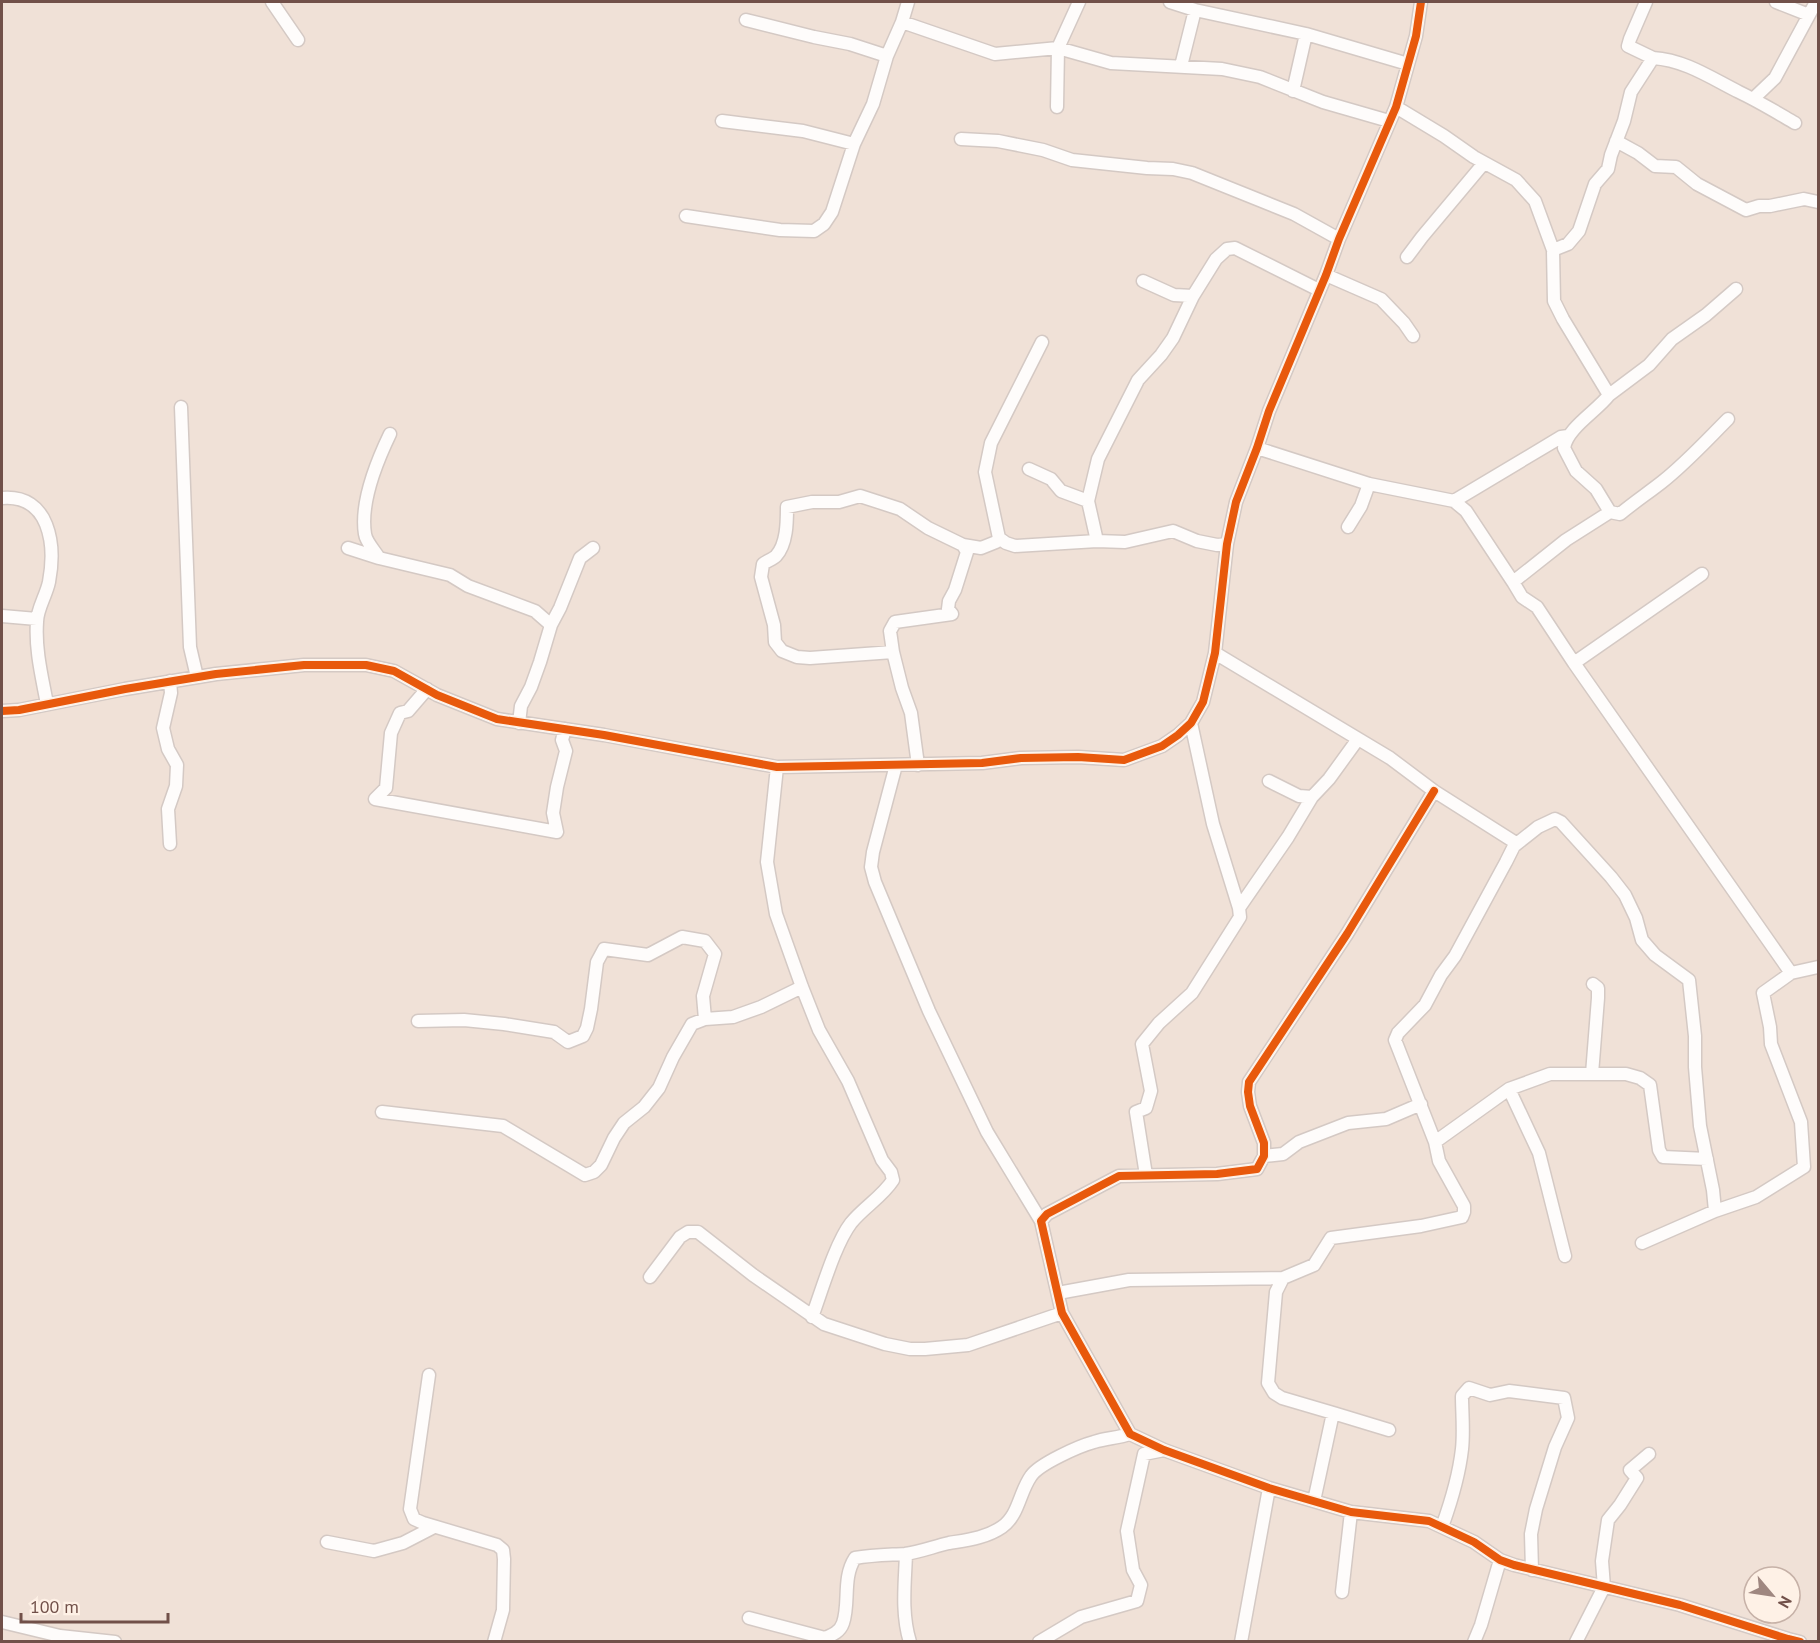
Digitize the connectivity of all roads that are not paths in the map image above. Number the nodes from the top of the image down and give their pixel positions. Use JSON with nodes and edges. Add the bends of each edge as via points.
{"nodes":[{"id":1,"x":272,"y":2,"type":"edge"},
{"id":2,"x":908,"y":2,"type":"edge"},
{"id":3,"x":1079,"y":2,"type":"edge"},
{"id":4,"x":1170,"y":2,"type":"edge"},
{"id":5,"x":1421,"y":2,"type":"edge"},
{"id":6,"x":1647,"y":2,"type":"edge"},
{"id":7,"x":1776,"y":2,"type":"edge"},
{"id":8,"x":1816,"y":2,"type":"edge"},
{"id":9,"x":1196,"y":10,"type":"junction"},
{"id":10,"x":1809,"y":15,"type":"junction"},
{"id":11,"x":746,"y":20,"type":"dead end"},
{"id":12,"x":902,"y":22,"type":"junction"},
{"id":13,"x":1306,"y":34,"type":"junction"},
{"id":14,"x":298,"y":40,"type":"dead end"},
{"id":15,"x":1058,"y":48,"type":"junction"},
{"id":16,"x":887,"y":56,"type":"junction"},
{"id":17,"x":1653,"y":58,"type":"junction"},
{"id":18,"x":1408,"y":64,"type":"junction"},
{"id":19,"x":1181,"y":66,"type":"junction"},
{"id":20,"x":1293,"y":91,"type":"junction"},
{"id":21,"x":1754,"y":98,"type":"junction"},
{"id":22,"x":1396,"y":106,"type":"junction"},
{"id":23,"x":1057,"y":107,"type":"dead end"},
{"id":24,"x":722,"y":121,"type":"dead end"},
{"id":25,"x":1389,"y":121,"type":"junction"},
{"id":26,"x":1795,"y":123,"type":"dead end"},
{"id":27,"x":961,"y":139,"type":"dead end"},
{"id":28,"x":1616,"y":141,"type":"junction"},
{"id":29,"x":854,"y":144,"type":"junction"},
{"id":30,"x":1484,"y":163,"type":"junction"},
{"id":31,"x":1818,"y":202,"type":"edge"},
{"id":32,"x":686,"y":216,"type":"dead end"},
{"id":33,"x":1339,"y":239,"type":"junction"},
{"id":34,"x":1553,"y":250,"type":"junction"},
{"id":35,"x":1407,"y":257,"type":"dead end"},
{"id":36,"x":1326,"y":275,"type":"junction"},
{"id":37,"x":1143,"y":281,"type":"dead end"},
{"id":38,"x":1736,"y":289,"type":"dead end"},
{"id":39,"x":1319,"y":290,"type":"junction"},
{"id":40,"x":1193,"y":296,"type":"junction"},
{"id":41,"x":1413,"y":336,"type":"dead end"},
{"id":42,"x":1042,"y":342,"type":"dead end"},
{"id":43,"x":1609,"y":395,"type":"junction"},
{"id":44,"x":181,"y":407,"type":"dead end"},
{"id":45,"x":1728,"y":419,"type":"dead end"},
{"id":46,"x":390,"y":434,"type":"dead end"},
{"id":47,"x":1569,"y":436,"type":"junction"},
{"id":48,"x":1257,"y":448,"type":"junction"},
{"id":49,"x":1029,"y":469,"type":"dead end"},
{"id":50,"x":1369,"y":484,"type":"junction"},
{"id":51,"x":2,"y":498,"type":"edge"},
{"id":52,"x":1088,"y":501,"type":"junction"},
{"id":53,"x":1454,"y":501,"type":"junction"},
{"id":54,"x":1610,"y":512,"type":"junction"},
{"id":55,"x":1348,"y":527,"type":"dead end"},
{"id":56,"x":999,"y":538,"type":"junction"},
{"id":57,"x":1097,"y":541,"type":"junction"},
{"id":58,"x":1227,"y":544,"type":"junction"},
{"id":59,"x":963,"y":545,"type":"junction"},
{"id":60,"x":348,"y":548,"type":"dead end"},
{"id":61,"x":593,"y":548,"type":"dead end"},
{"id":62,"x":379,"y":558,"type":"junction"},
{"id":63,"x":1702,"y":574,"type":"dead end"},
{"id":64,"x":1513,"y":582,"type":"junction"},
{"id":65,"x":2,"y":616,"type":"edge"},
{"id":66,"x":36,"y":620,"type":"junction"},
{"id":67,"x":551,"y":625,"type":"junction"},
{"id":68,"x":893,"y":652,"type":"junction"},
{"id":69,"x":1215,"y":653,"type":"junction"},
{"id":70,"x":1574,"y":663,"type":"junction"},
{"id":71,"x":197,"y":677,"type":"junction"},
{"id":72,"x":170,"y":681,"type":"junction"},
{"id":73,"x":428,"y":689,"type":"junction"},
{"id":74,"x":47,"y":704,"type":"junction"},
{"id":75,"x":2,"y":711,"type":"edge"},
{"id":76,"x":519,"y":723,"type":"junction"},
{"id":77,"x":1191,"y":723,"type":"junction"},
{"id":78,"x":566,"y":729,"type":"junction"},
{"id":79,"x":1358,"y":739,"type":"junction"},
{"id":80,"x":896,"y":765,"type":"junction"},
{"id":81,"x":918,"y":765,"type":"junction"},
{"id":82,"x":777,"y":767,"type":"junction"},
{"id":83,"x":1269,"y":782,"type":"dead end"},
{"id":84,"x":1434,"y":791,"type":"junction"},
{"id":85,"x":1312,"y":797,"type":"junction"},
{"id":86,"x":1516,"y":843,"type":"junction"},
{"id":87,"x":170,"y":844,"type":"dead end"},
{"id":88,"x":1239,"y":908,"type":"junction"},
{"id":89,"x":1818,"y":967,"type":"edge"},
{"id":90,"x":1791,"y":973,"type":"junction"},
{"id":91,"x":1593,"y":984,"type":"dead end"},
{"id":92,"x":802,"y":987,"type":"junction"},
{"id":93,"x":705,"y":1019,"type":"junction"},
{"id":94,"x":418,"y":1021,"type":"dead end"},
{"id":95,"x":1592,"y":1074,"type":"junction"},
{"id":96,"x":1509,"y":1089,"type":"junction"},
{"id":97,"x":1421,"y":1104,"type":"junction"},
{"id":98,"x":382,"y":1112,"type":"dead end"},
{"id":99,"x":1435,"y":1142,"type":"junction"},
{"id":100,"x":1264,"y":1156,"type":"junction"},
{"id":101,"x":1707,"y":1160,"type":"junction"},
{"id":102,"x":1146,"y":1175,"type":"junction"},
{"id":103,"x":1715,"y":1211,"type":"junction"},
{"id":104,"x":1041,"y":1221,"type":"junction"},
{"id":105,"x":1642,"y":1243,"type":"dead end"},
{"id":106,"x":1565,"y":1256,"type":"dead end"},
{"id":107,"x":650,"y":1277,"type":"dead end"},
{"id":108,"x":1282,"y":1278,"type":"junction"},
{"id":109,"x":1058,"y":1293,"type":"junction"},
{"id":110,"x":1062,"y":1313,"type":"junction"},
{"id":111,"x":812,"y":1317,"type":"junction"},
{"id":112,"x":429,"y":1376,"type":"dead end"},
{"id":113,"x":1333,"y":1413,"type":"junction"},
{"id":114,"x":1389,"y":1430,"type":"dead end"},
{"id":115,"x":1130,"y":1434,"type":"junction"},
{"id":116,"x":1164,"y":1450,"type":"junction"},
{"id":117,"x":1649,"y":1454,"type":"dead end"},
{"id":118,"x":1269,"y":1488,"type":"junction"},
{"id":119,"x":1314,"y":1501,"type":"junction"},
{"id":120,"x":1351,"y":1512,"type":"junction"},
{"id":121,"x":434,"y":1527,"type":"junction"},
{"id":122,"x":1442,"y":1527,"type":"junction"},
{"id":123,"x":327,"y":1542,"type":"dead end"},
{"id":124,"x":906,"y":1554,"type":"junction"},
{"id":125,"x":1500,"y":1560,"type":"junction"},
{"id":126,"x":1532,"y":1570,"type":"junction"},
{"id":127,"x":1604,"y":1587,"type":"junction"},
{"id":128,"x":1342,"y":1592,"type":"dead end"},
{"id":129,"x":749,"y":1618,"type":"dead end"},
{"id":130,"x":2,"y":1622,"type":"edge"},
{"id":131,"x":115,"y":1641,"type":"edge"},
{"id":132,"x":494,"y":1641,"type":"edge"},
{"id":133,"x":910,"y":1641,"type":"edge"},
{"id":134,"x":1039,"y":1641,"type":"edge"},
{"id":135,"x":1241,"y":1641,"type":"edge"},
{"id":136,"x":1474,"y":1641,"type":"edge"},
{"id":137,"x":1576,"y":1641,"type":"edge"},
{"id":138,"x":1800,"y":1641,"type":"edge"}],
"edges":[{"from":1,"to":14,"type":"street"},
{"from":2,"to":12,"type":"street"},
{"from":3,"to":15,"type":"street"},
{"from":4,"to":9,"type":"street"},
{"from":5,"to":18,"type":"street"},
{"from":6,"to":17,"type":"street","via":[[1628,46]]},
{"from":7,"to":10,"type":"street"},
{"from":8,"to":10,"type":"street"},
{"from":9,"to":13,"type":"street"},
{"from":9,"to":19,"type":"street"},
{"from":10,"to":21,"type":"street","via":[[1774,78]]},
{"from":11,"to":16,"type":"street"},
{"from":12,"to":15,"type":"street","via":[[995,54]]},
{"from":12,"to":16,"type":"street"},
{"from":13,"to":18,"type":"street"},
{"from":13,"to":20,"type":"street"},
{"from":15,"to":19,"type":"street","via":[[1111,63]]},
{"from":15,"to":23,"type":"street"},
{"from":16,"to":29,"type":"street","via":[[873,104]]},
{"from":17,"to":21,"type":"street","via":[[1694,69]]},
{"from":17,"to":28,"type":"street","via":[[1631,92]]},
{"from":18,"to":22,"type":"street"},
{"from":19,"to":20,"type":"street","via":[[1260,77]]},
{"from":20,"to":25,"type":"street"},
{"from":21,"to":26,"type":"street"},
{"from":22,"to":25,"type":"street"},
{"from":22,"to":30,"type":"street"},
{"from":24,"to":29,"type":"street","via":[[803,131]]},
{"from":25,"to":33,"type":"street"},
{"from":27,"to":33,"type":"street","via":[[998,141],[1072,160],[1192,173],[1294,214]]},
{"from":28,"to":31,"type":"street","via":[[1655,166],[1677,167],[1697,184],[1746,210],[1804,199]]},
{"from":28,"to":34,"type":"street","via":[[1608,169],[1595,184],[1579,231],[1569,244]]},
{"from":29,"to":32,"type":"street","via":[[832,212],[824,225],[814,231]]},
{"from":30,"to":34,"type":"street","via":[[1516,180],[1535,201]]},
{"from":30,"to":35,"type":"street"},
{"from":33,"to":36,"type":"street"},
{"from":34,"to":43,"type":"street","via":[[1554,302]]},
{"from":36,"to":39,"type":"street"},
{"from":36,"to":41,"type":"street","via":[[1381,298]]},
{"from":37,"to":40,"type":"street","via":[[1174,295]]},
{"from":38,"to":43,"type":"street"},
{"from":39,"to":40,"type":"street","via":[[1235,248],[1227,249],[1216,259]]},
{"from":39,"to":48,"type":"street"},
{"from":40,"to":52,"type":"street","via":[[1173,339],[1138,380],[1098,459]]},
{"from":42,"to":56,"type":"street","via":[[991,443],[984,472]]},
{"from":43,"to":47,"type":"street"},
{"from":44,"to":71,"type":"street","via":[[190,647]]},
{"from":45,"to":54,"type":"street","via":[[1662,482],[1620,514]]},
{"from":46,"to":62,"type":"street","via":[[376,461],[364,513],[365,536]]},
{"from":47,"to":53,"type":"street","via":[[1561,437]]},
{"from":47,"to":54,"type":"street","via":[[1566,454]]},
{"from":48,"to":50,"type":"street"},
{"from":48,"to":58,"type":"street","via":[[1236,502]]},
{"from":49,"to":52,"type":"street","via":[[1052,479],[1061,491]]},
{"from":50,"to":53,"type":"street"},
{"from":50,"to":55,"type":"street"},
{"from":51,"to":66,"type":"street","via":[[12,497],[34,505],[47,526],[52,548],[49,583]]},
{"from":52,"to":57,"type":"street"},
{"from":53,"to":64,"type":"street","via":[[1466,511]]},
{"from":54,"to":64,"type":"street","via":[[1566,540]]},
{"from":56,"to":57,"type":"street","via":[[1015,546]]},
{"from":56,"to":59,"type":"street","via":[[981,548]]},
{"from":57,"to":58,"type":"street","via":[[1125,542],[1173,531],[1197,541]]},
{"from":58,"to":69,"type":"street"},
{"from":59,"to":68,"type":"street","via":[[967,552],[949,601],[952,614],[895,622],[890,630]]},
{"from":59,"to":68,"type":"street","via":[[900,509],[860,496],[787,507],[782,547],[763,564],[761,577],[774,625],[774,642],[782,651],[797,657]]},
{"from":60,"to":62,"type":"street"},
{"from":61,"to":67,"type":"street","via":[[580,558]]},
{"from":62,"to":67,"type":"street","via":[[450,575],[468,586],[535,611]]},
{"from":63,"to":70,"type":"street"},
{"from":64,"to":70,"type":"street","via":[[1522,597],[1537,608]]},
{"from":65,"to":66,"type":"street"},
{"from":66,"to":74,"type":"street","via":[[37,654]]},
{"from":67,"to":76,"type":"street","via":[[521,706]]},
{"from":68,"to":81,"type":"street","via":[[911,713]]},
{"from":69,"to":77,"type":"street","via":[[1203,702]]},
{"from":69,"to":79,"type":"street"},
{"from":70,"to":90,"type":"street"},
{"from":71,"to":72,"type":"street"},
{"from":71,"to":73,"type":"street","via":[[304,666],[366,665],[394,671]]},
{"from":72,"to":74,"type":"street"},
{"from":72,"to":87,"type":"street","via":[[163,728],[177,765],[176,786],[168,809]]},
{"from":73,"to":76,"type":"street","via":[[497,719]]},
{"from":73,"to":78,"type":"street","via":[[408,711],[400,713],[391,733],[386,788],[375,799],[557,831],[553,813],[566,751],[562,740]]},
{"from":74,"to":75,"type":"street"},
{"from":76,"to":78,"type":"street"},
{"from":77,"to":81,"type":"street","via":[[1162,746],[1124,760],[1020,758]]},
{"from":77,"to":88,"type":"street","via":[[1213,824]]},
{"from":78,"to":82,"type":"street"},
{"from":79,"to":84,"type":"street"},
{"from":79,"to":85,"type":"street"},
{"from":80,"to":81,"type":"street"},
{"from":80,"to":82,"type":"street"},
{"from":80,"to":104,"type":"street","via":[[873,852],[874,882],[929,1011],[987,1132]]},
{"from":82,"to":92,"type":"street","via":[[767,862],[776,914]]},
{"from":83,"to":85,"type":"street","via":[[1299,796]]},
{"from":84,"to":86,"type":"street"},
{"from":84,"to":100,"type":"street","via":[[1347,934],[1249,1082],[1250,1106],[1264,1143]]},
{"from":85,"to":88,"type":"street"},
{"from":86,"to":97,"type":"street","via":[[1425,1005],[1395,1040]]},
{"from":86,"to":101,"type":"street","via":[[1547,822],[1561,822],[1625,895],[1642,939],[1655,955],[1689,980],[1700,1126]]},
{"from":88,"to":102,"type":"street","via":[[1240,917],[1192,993],[1142,1044],[1151,1091],[1146,1108],[1136,1112]]},
{"from":89,"to":90,"type":"street"},
{"from":90,"to":103,"type":"street","via":[[1763,993],[1772,1044],[1801,1122],[1804,1167],[1756,1197]]},
{"from":91,"to":95,"type":"street","via":[[1598,988],[1598,998]]},
{"from":92,"to":93,"type":"street","via":[[733,1017]]},
{"from":92,"to":111,"type":"street","via":[[893,1180],[852,1222]]},
{"from":93,"to":94,"type":"street","via":[[703,996],[715,954],[705,941],[682,937],[648,955],[604,949],[597,963],[587,1028],[583,1036],[567,1042],[554,1032],[504,1024]]},
{"from":93,"to":98,"type":"street","via":[[692,1024],[659,1088],[624,1123],[601,1165],[585,1175],[503,1126]]},
{"from":95,"to":96,"type":"street","via":[[1550,1074]]},
{"from":95,"to":101,"type":"street","via":[[1640,1077],[1650,1085],[1659,1150],[1664,1157]]},
{"from":96,"to":99,"type":"street"},
{"from":96,"to":106,"type":"street","via":[[1539,1153]]},
{"from":97,"to":99,"type":"street"},
{"from":97,"to":100,"type":"street","via":[[1386,1119],[1348,1123],[1299,1142],[1283,1154]]},
{"from":99,"to":108,"type":"street","via":[[1439,1161],[1464,1206],[1462,1218],[1331,1238],[1314,1265]]},
{"from":100,"to":102,"type":"street","via":[[1257,1169]]},
{"from":101,"to":103,"type":"street"},
{"from":102,"to":104,"type":"street","via":[[1119,1176],[1047,1214]]},
{"from":103,"to":105,"type":"street"},
{"from":104,"to":109,"type":"street"},
{"from":107,"to":111,"type":"street","via":[[680,1237],[698,1232]]},
{"from":108,"to":109,"type":"street","via":[[1129,1280]]},
{"from":108,"to":113,"type":"street","via":[[1276,1292],[1268,1383],[1282,1398]]},
{"from":109,"to":110,"type":"street"},
{"from":110,"to":111,"type":"street","via":[[968,1345],[925,1349],[885,1344]]},
{"from":110,"to":115,"type":"street"},
{"from":112,"to":121,"type":"street","via":[[410,1509],[414,1519]]},
{"from":113,"to":114,"type":"street"},
{"from":113,"to":119,"type":"street"},
{"from":115,"to":116,"type":"street"},
{"from":115,"to":124,"type":"street","via":[[1094,1442],[1044,1464],[1031,1476],[1012,1517],[1002,1527],[976,1539]]},
{"from":116,"to":118,"type":"street"},
{"from":116,"to":134,"type":"street","via":[[1144,1454],[1127,1531],[1133,1570],[1141,1585],[1137,1601],[1081,1617]]},
{"from":117,"to":127,"type":"street","via":[[1630,1470],[1637,1478],[1608,1520],[1602,1561]]},
{"from":118,"to":119,"type":"street"},
{"from":118,"to":135,"type":"street"},
{"from":119,"to":120,"type":"street"},
{"from":120,"to":122,"type":"street","via":[[1429,1521]]},
{"from":120,"to":128,"type":"street"},
{"from":121,"to":123,"type":"street","via":[[403,1543],[374,1551]]},
{"from":121,"to":132,"type":"street","via":[[503,1550],[503,1610]]},
{"from":122,"to":125,"type":"street"},
{"from":122,"to":126,"type":"street","via":[[1459,1469],[1462,1396],[1469,1388],[1490,1395],[1509,1391],[1564,1398],[1568,1418],[1536,1509]]},
{"from":124,"to":129,"type":"street","via":[[855,1558],[849,1568],[843,1623],[825,1638]]},
{"from":124,"to":133,"type":"street","via":[[904,1606]]},
{"from":125,"to":126,"type":"street"},
{"from":125,"to":136,"type":"street"},
{"from":126,"to":127,"type":"street"},
{"from":127,"to":137,"type":"street"},
{"from":127,"to":138,"type":"street"},
{"from":130,"to":131,"type":"street","via":[[60,1636]]}]}
